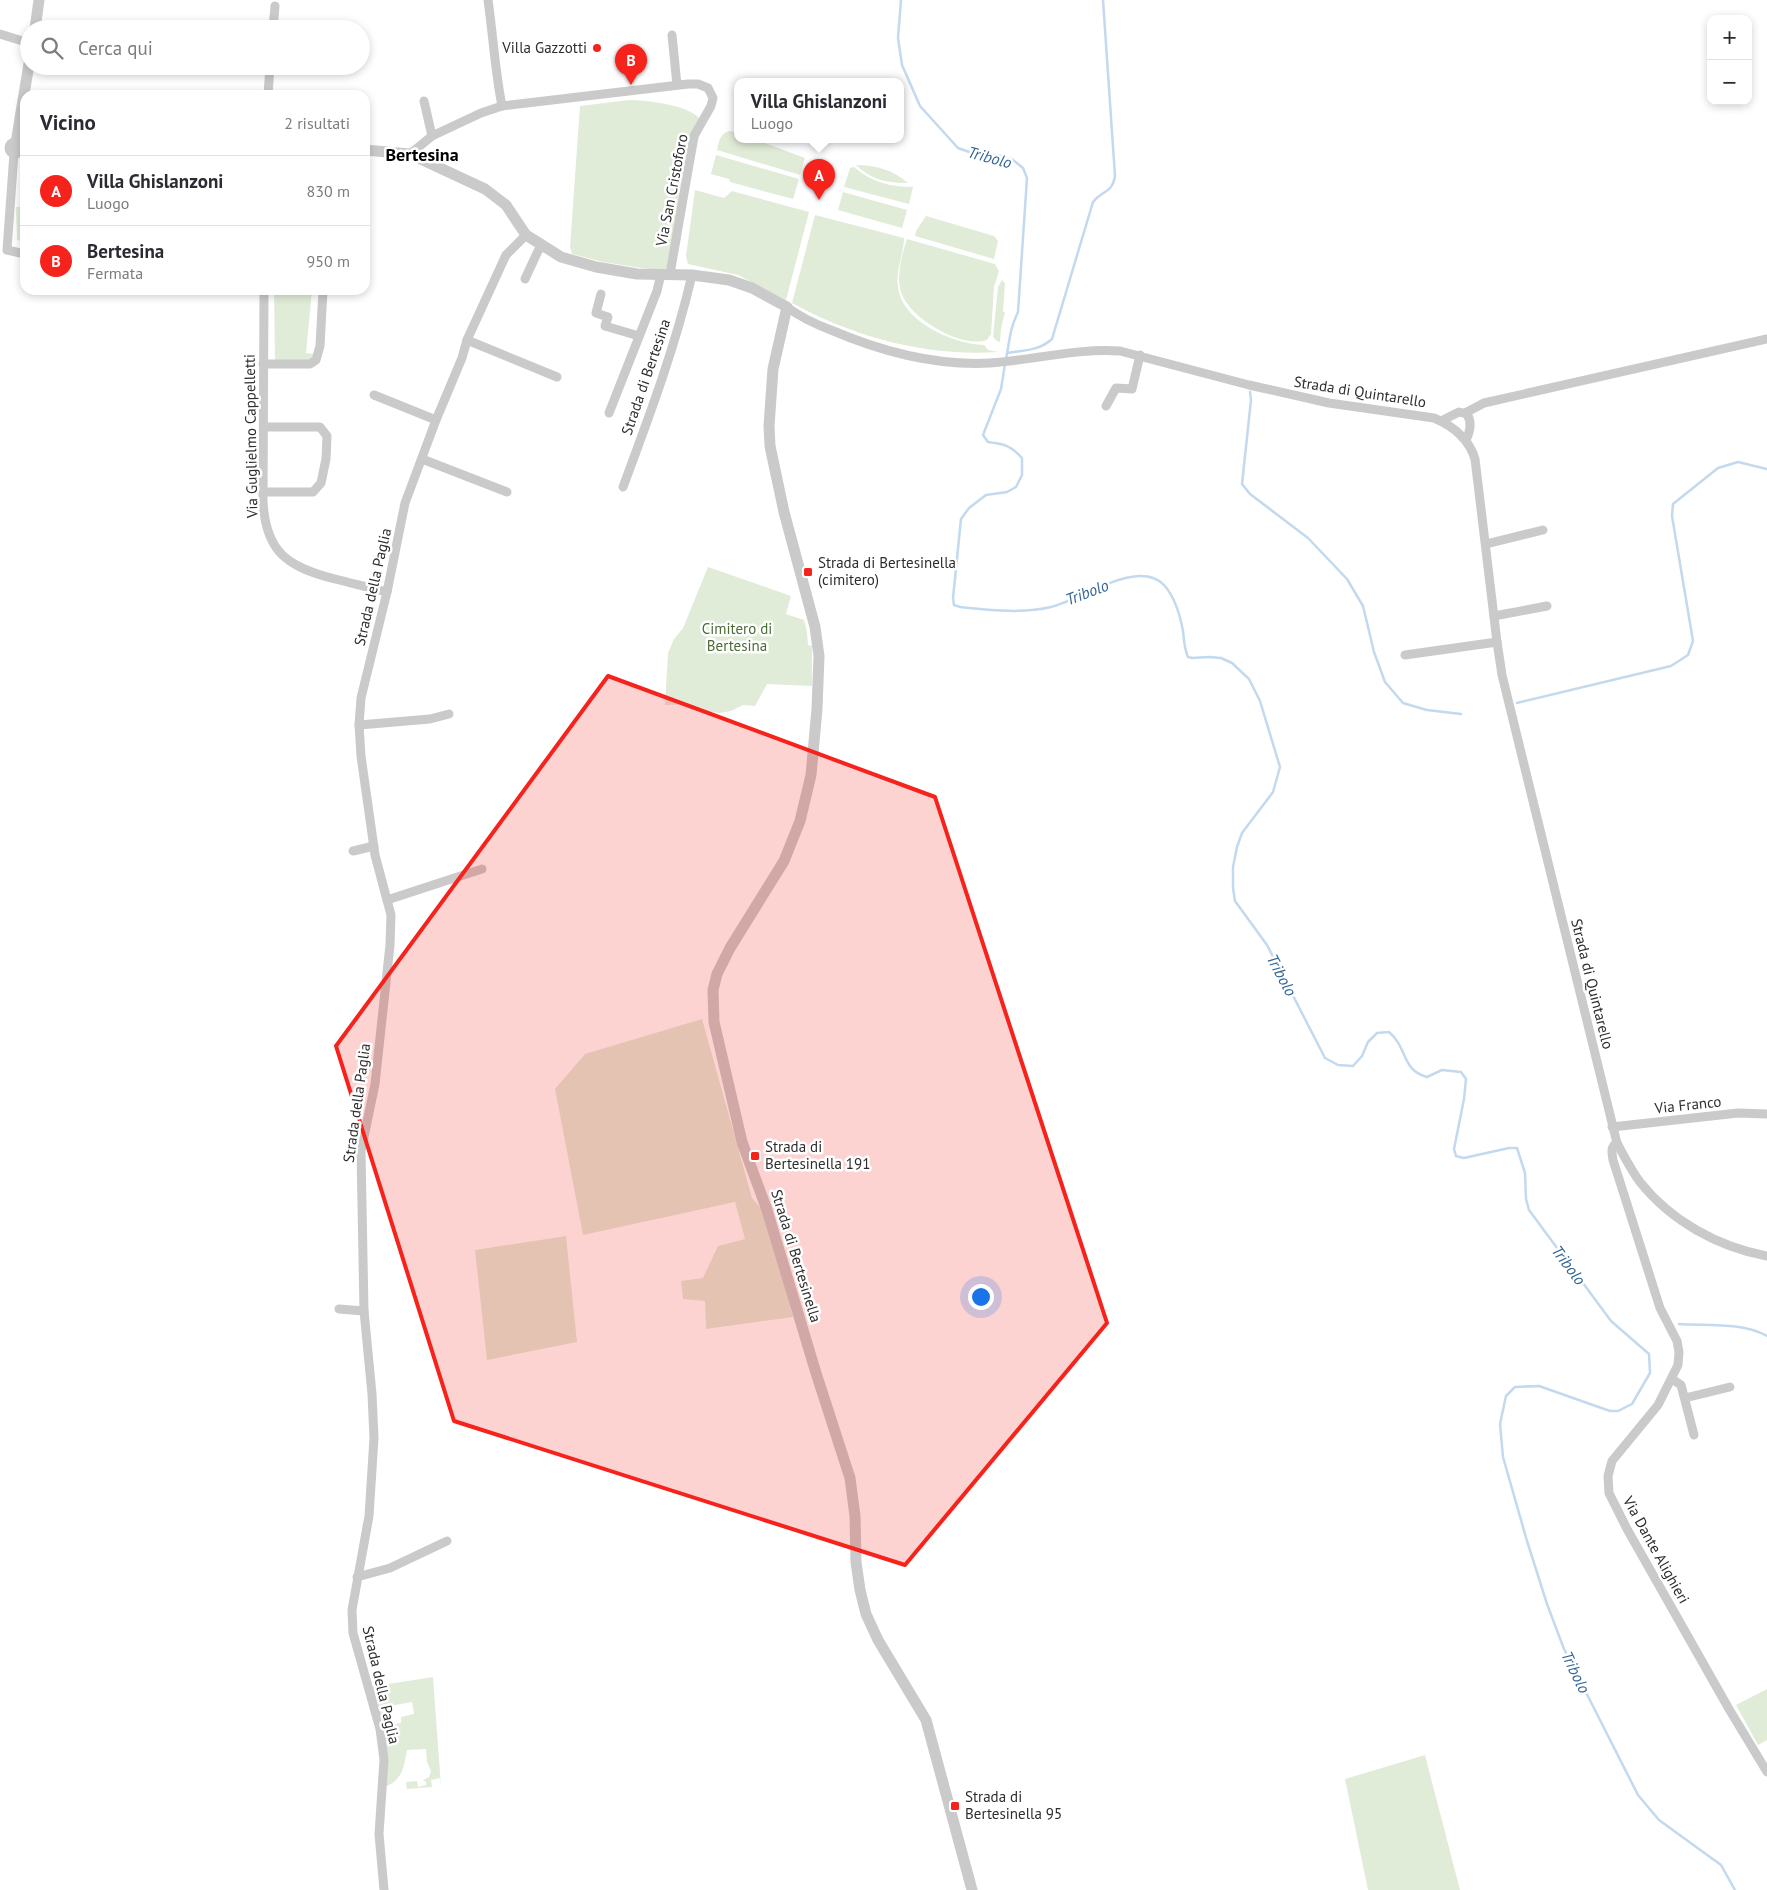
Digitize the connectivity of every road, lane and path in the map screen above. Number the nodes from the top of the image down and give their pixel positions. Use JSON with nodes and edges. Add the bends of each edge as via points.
{"nodes":[{"id":1,"x":39,"y":0,"type":"edge"},
{"id":2,"x":488,"y":0,"type":"edge"},
{"id":3,"x":275,"y":6,"type":"dead end"},
{"id":4,"x":36,"y":20,"type":"edge"},
{"id":5,"x":274,"y":20,"type":"edge"},
{"id":6,"x":0,"y":34,"type":"edge"},
{"id":7,"x":672,"y":36,"type":"dead end"},
{"id":8,"x":20,"y":40,"type":"edge"},
{"id":9,"x":27,"y":75,"type":"edge"},
{"id":10,"x":269,"y":75,"type":"edge"},
{"id":11,"x":677,"y":85,"type":"junction"},
{"id":12,"x":24,"y":90,"type":"edge"},
{"id":13,"x":268,"y":90,"type":"edge"},
{"id":14,"x":424,"y":101,"type":"dead end"},
{"id":15,"x":502,"y":106,"type":"junction"},
{"id":16,"x":20,"y":115,"type":"edge"},
{"id":17,"x":432,"y":136,"type":"junction"},
{"id":18,"x":14,"y":149,"type":"edge"},
{"id":19,"x":370,"y":150,"type":"edge"},
{"id":20,"x":410,"y":154,"type":"junction"},
{"id":21,"x":526,"y":235,"type":"junction"},
{"id":22,"x":542,"y":246,"type":"junction"},
{"id":23,"x":20,"y":253,"type":"edge"},
{"id":24,"x":665,"y":274,"type":"junction"},
{"id":25,"x":692,"y":275,"type":"junction"},
{"id":26,"x":525,"y":279,"type":"dead end"},
{"id":27,"x":602,"y":294,"type":"dead end"},
{"id":28,"x":264,"y":295,"type":"edge"},
{"id":29,"x":323,"y":295,"type":"edge"},
{"id":30,"x":787,"y":307,"type":"junction"},
{"id":31,"x":640,"y":336,"type":"junction"},
{"id":32,"x":1767,"y":339,"type":"edge"},
{"id":33,"x":467,"y":340,"type":"junction"},
{"id":34,"x":1140,"y":355,"type":"junction"},
{"id":35,"x":264,"y":364,"type":"junction"},
{"id":36,"x":558,"y":377,"type":"dead end"},
{"id":37,"x":374,"y":395,"type":"dead end"},
{"id":38,"x":1106,"y":406,"type":"dead end"},
{"id":39,"x":609,"y":413,"type":"dead end"},
{"id":40,"x":1465,"y":413,"type":"junction"},
{"id":41,"x":436,"y":420,"type":"junction"},
{"id":42,"x":1441,"y":421,"type":"junction"},
{"id":43,"x":264,"y":427,"type":"junction"},
{"id":44,"x":1466,"y":440,"type":"junction"},
{"id":45,"x":422,"y":459,"type":"junction"},
{"id":46,"x":623,"y":487,"type":"dead end"},
{"id":47,"x":263,"y":492,"type":"junction"},
{"id":48,"x":507,"y":492,"type":"dead end"},
{"id":49,"x":1543,"y":530,"type":"dead end"},
{"id":50,"x":1486,"y":544,"type":"junction"},
{"id":51,"x":387,"y":592,"type":"junction"},
{"id":52,"x":1547,"y":606,"type":"dead end"},
{"id":53,"x":1494,"y":616,"type":"junction"},
{"id":54,"x":1496,"y":642,"type":"junction"},
{"id":55,"x":1405,"y":655,"type":"dead end"},
{"id":56,"x":449,"y":714,"type":"dead end"},
{"id":57,"x":359,"y":725,"type":"junction"},
{"id":58,"x":374,"y":846,"type":"junction"},
{"id":59,"x":353,"y":851,"type":"dead end"},
{"id":60,"x":482,"y":869,"type":"dead end"},
{"id":61,"x":387,"y":900,"type":"junction"},
{"id":62,"x":1767,"y":1114,"type":"edge"},
{"id":63,"x":1612,"y":1127,"type":"junction"},
{"id":64,"x":1617,"y":1142,"type":"junction"},
{"id":65,"x":1767,"y":1256,"type":"edge"},
{"id":66,"x":339,"y":1309,"type":"dead end"},
{"id":67,"x":364,"y":1311,"type":"junction"},
{"id":68,"x":1672,"y":1378,"type":"junction"},
{"id":69,"x":1730,"y":1387,"type":"dead end"},
{"id":70,"x":1685,"y":1398,"type":"junction"},
{"id":71,"x":1694,"y":1435,"type":"dead end"},
{"id":72,"x":447,"y":1541,"type":"dead end"},
{"id":73,"x":357,"y":1577,"type":"junction"},
{"id":74,"x":1767,"y":1772,"type":"edge"},
{"id":75,"x":384,"y":1890,"type":"edge"},
{"id":76,"x":972,"y":1890,"type":"edge"}],
"edges":[{"from":1,"to":4,"type":"street"},
{"from":2,"to":15,"type":"street"},
{"from":3,"to":5,"type":"street"},
{"from":6,"to":8,"type":"street"},
{"from":7,"to":11,"type":"street"},
{"from":9,"to":12,"type":"street"},
{"from":10,"to":13,"type":"street"},
{"from":11,"to":15,"type":"street","name":"Via San Cristoforo"},
{"from":11,"to":24,"type":"street","name":"Via San Cristoforo","via":[[698,84],[708,88],[713,98],[694,136]]},
{"from":14,"to":17,"type":"street"},
{"from":15,"to":17,"type":"street","name":"Via San Cristoforo"},
{"from":16,"to":18,"type":"street"},
{"from":17,"to":20,"type":"street","name":"Via San Cristoforo"},
{"from":18,"to":23,"type":"street","via":[[8,250]]},
{"from":19,"to":20,"type":"street"},
{"from":20,"to":21,"type":"street","via":[[485,189],[506,204]]},
{"from":21,"to":22,"type":"street"},
{"from":21,"to":33,"type":"street","name":"Strada della Paglia","via":[[506,255]]},
{"from":22,"to":24,"type":"street","via":[[561,257],[596,268]]},
{"from":22,"to":26,"type":"street"},
{"from":24,"to":25,"type":"street"},
{"from":24,"to":31,"type":"street","name":"Strada di Bertesina"},
{"from":25,"to":30,"type":"street","via":[[743,284]]},
{"from":25,"to":46,"type":"street","name":"Strada di Bertesina","via":[[668,363]]},
{"from":27,"to":31,"type":"street","name":"Strada di Bertesina","via":[[596,313],[608,316],[605,326]]},
{"from":28,"to":35,"type":"street","name":"Via Guglielmo Cappelletti"},
{"from":29,"to":35,"type":"street","via":[[320,346],[316,360],[310,364]]},
{"from":30,"to":34,"type":"street","name":"Strada di Quintarello","via":[[839,334],[894,352],[941,361],[1006,361],[1099,350]]},
{"from":30,"to":76,"type":"street","name":"Strada di Bertesinella","via":[[772,369],[770,446],[815,627],[819,656],[811,775],[800,821],[784,861],[717,974],[713,990],[714,1022],[742,1142],[767,1210],[850,1478],[856,1562],[866,1614],[926,1720]]},
{"from":31,"to":39,"type":"street","name":"Strada di Bertesina"},
{"from":32,"to":40,"type":"street","via":[[1484,403]]},
{"from":33,"to":36,"type":"street"},
{"from":33,"to":41,"type":"street","name":"Strada della Paglia"},
{"from":34,"to":38,"type":"street","via":[[1132,389],[1116,388]]},
{"from":34,"to":42,"type":"street","name":"Strada di Quintarello","via":[[1329,403],[1426,416]]},
{"from":35,"to":43,"type":"street","name":"Via Guglielmo Cappelletti"},
{"from":37,"to":41,"type":"street"},
{"from":40,"to":42,"type":"street","via":[[1452,414]]},
{"from":40,"to":44,"type":"street","via":[[1470,423]]},
{"from":41,"to":45,"type":"street","name":"Strada della Paglia"},
{"from":42,"to":44,"type":"street","name":"Strada di Quintarello"},
{"from":43,"to":47,"type":"street","name":"Via Guglielmo Cappelletti"},
{"from":43,"to":47,"type":"street","via":[[320,427],[326,436],[326,459],[321,483],[313,492]]},
{"from":44,"to":50,"type":"street","name":"Strada di Quintarello","via":[[1475,459]]},
{"from":45,"to":48,"type":"street"},
{"from":45,"to":51,"type":"street","name":"Strada della Paglia","via":[[405,503]]},
{"from":47,"to":51,"type":"street","name":"Via Guglielmo Cappelletti","via":[[264,523],[287,560],[308,572]]},
{"from":49,"to":50,"type":"street"},
{"from":50,"to":53,"type":"street","name":"Strada di Quintarello"},
{"from":51,"to":57,"type":"street","name":"Strada della Paglia","via":[[361,698]]},
{"from":52,"to":53,"type":"street"},
{"from":53,"to":54,"type":"street","name":"Strada di Quintarello"},
{"from":54,"to":55,"type":"street"},
{"from":54,"to":63,"type":"street","name":"Strada di Quintarello"},
{"from":56,"to":57,"type":"street","via":[[423,720]]},
{"from":57,"to":58,"type":"street","name":"Strada della Paglia"},
{"from":58,"to":59,"type":"street"},
{"from":58,"to":61,"type":"street","name":"Strada della Paglia"},
{"from":60,"to":61,"type":"street"},
{"from":61,"to":67,"type":"street","name":"Strada della Paglia","via":[[391,914],[390,945],[375,1084],[361,1151]]},
{"from":62,"to":63,"type":"street","name":"Via Franco","via":[[1738,1113]]},
{"from":63,"to":64,"type":"street","name":"Strada di Quintarello"},
{"from":64,"to":65,"type":"street","name":"Strada di Quintarello","via":[[1639,1181],[1666,1210],[1711,1238]]},
{"from":64,"to":68,"type":"street","name":"Via Dante Alighieri","via":[[1612,1148],[1613,1160],[1660,1308],[1678,1346],[1678,1365]]},
{"from":66,"to":67,"type":"street"},
{"from":67,"to":73,"type":"street","name":"Strada della Paglia","via":[[374,1438],[369,1516]]},
{"from":68,"to":70,"type":"street","via":[[1681,1384]]},
{"from":68,"to":74,"type":"street","name":"Via Dante Alighieri","via":[[1658,1405],[1612,1461],[1608,1476],[1609,1493]]},
{"from":69,"to":70,"type":"street"},
{"from":70,"to":71,"type":"street"},
{"from":72,"to":73,"type":"street","via":[[390,1568]]},
{"from":73,"to":75,"type":"street","name":"Strada della Paglia","via":[[352,1610],[353,1633],[380,1729],[384,1760],[379,1834]]}]}
